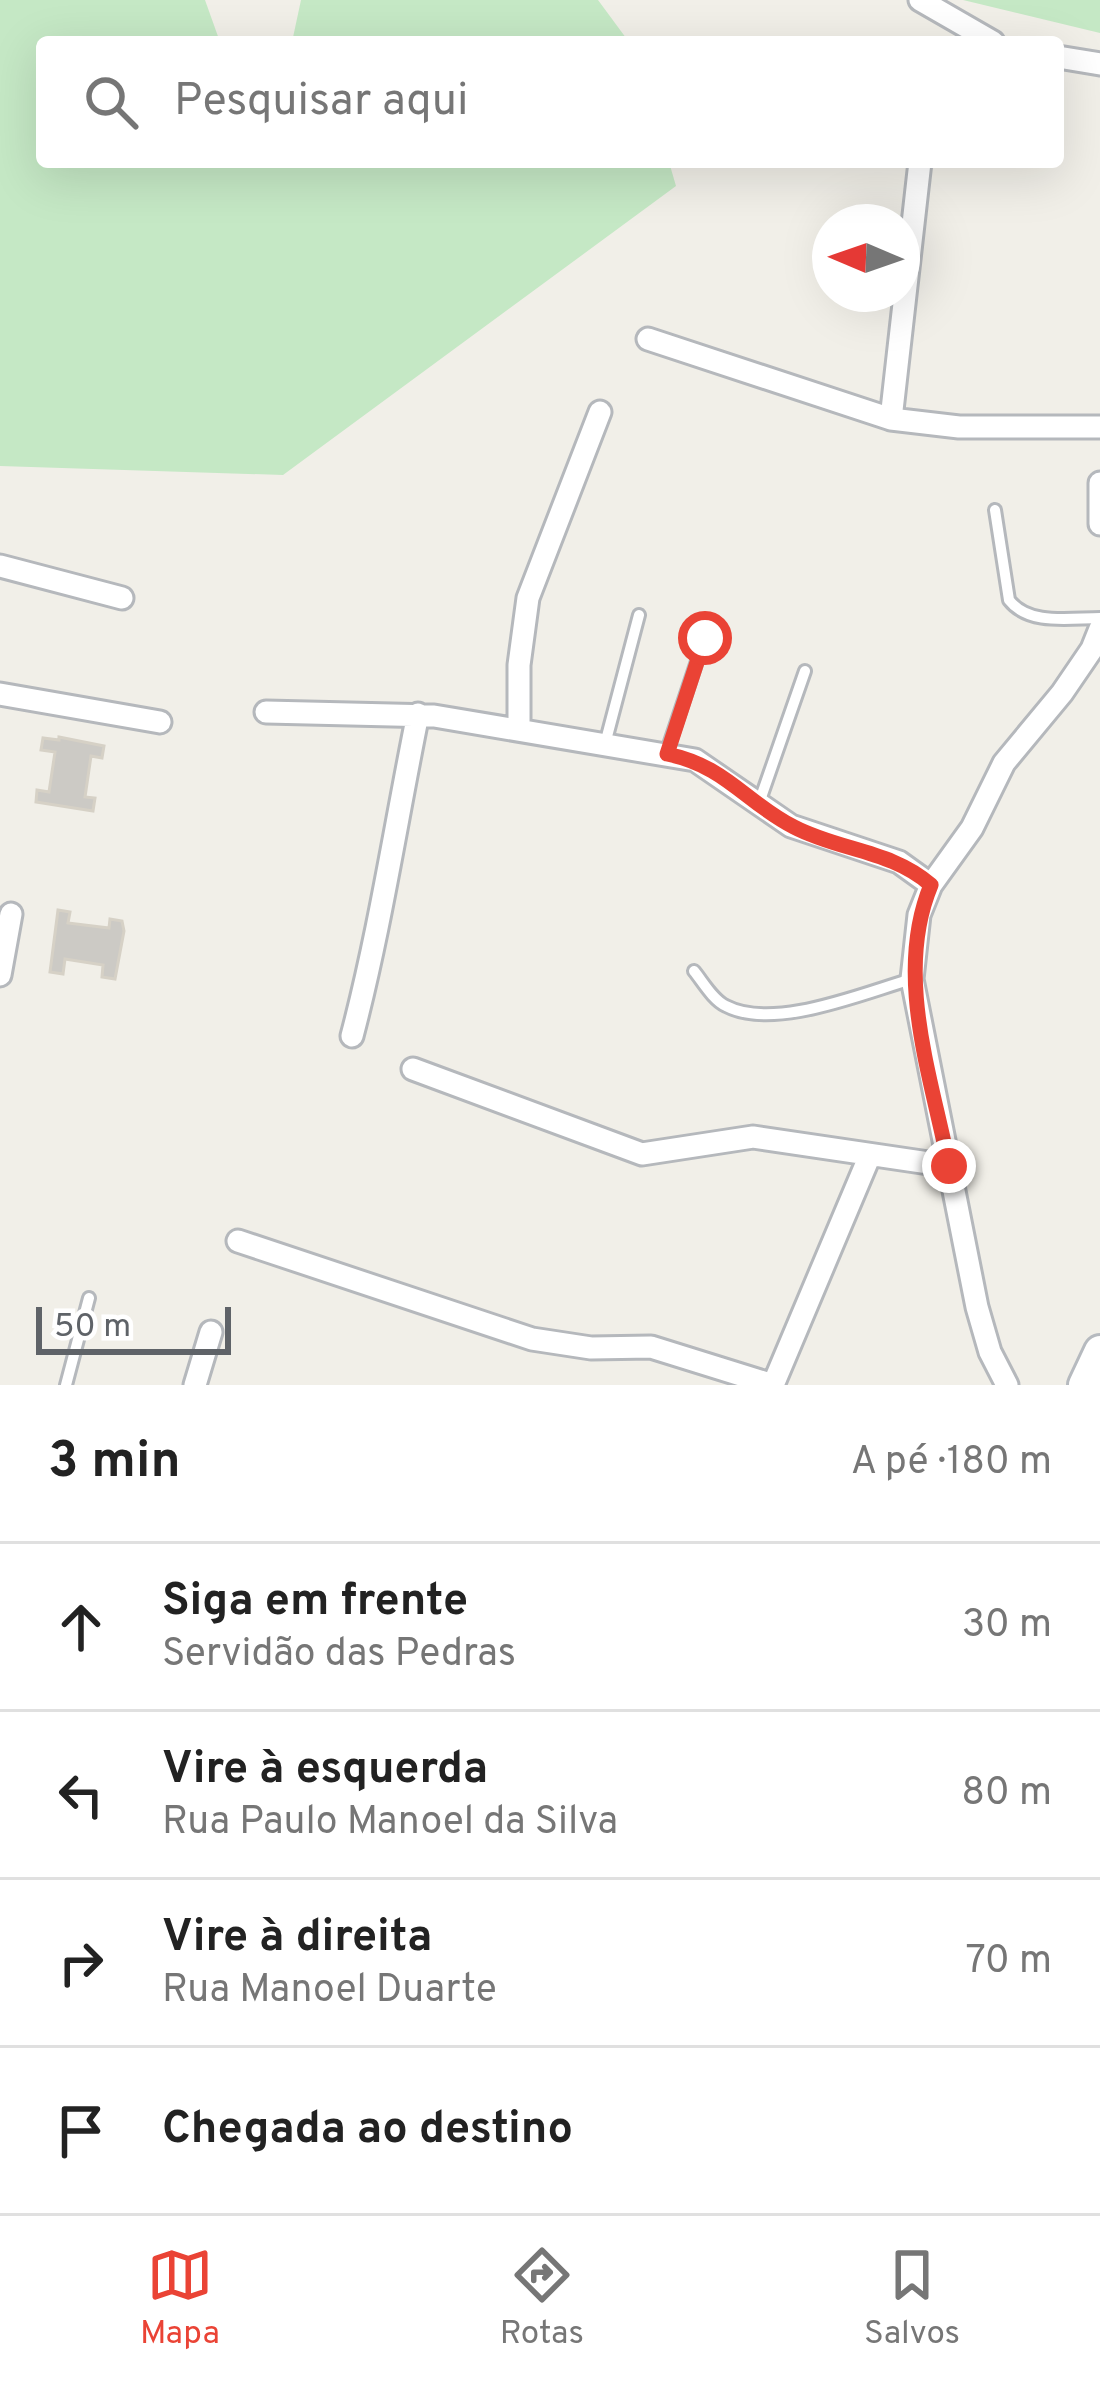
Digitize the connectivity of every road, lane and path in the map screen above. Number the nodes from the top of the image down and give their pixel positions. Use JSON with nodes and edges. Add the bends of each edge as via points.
{"nodes":[{"id":1,"x":920,"y":0,"type":"edge"},
{"id":2,"x":954,"y":32,"type":"edge"},
{"id":3,"x":1064,"y":58,"type":"edge"},
{"id":4,"x":1100,"y":64,"type":"edge"},
{"id":5,"x":919,"y":168,"type":"edge"},
{"id":6,"x":648,"y":338,"type":"dead end"},
{"id":7,"x":600,"y":412,"type":"dead end"},
{"id":8,"x":891,"y":419,"type":"junction"},
{"id":9,"x":1100,"y":427,"type":"edge"},
{"id":10,"x":1100,"y":483,"type":"edge"},
{"id":11,"x":995,"y":510,"type":"dead end"},
{"id":12,"x":1100,"y":524,"type":"edge"},
{"id":13,"x":0,"y":566,"type":"edge"},
{"id":14,"x":122,"y":598,"type":"dead end"},
{"id":15,"x":639,"y":615,"type":"dead end"},
{"id":16,"x":1100,"y":618,"type":"edge"},
{"id":17,"x":1100,"y":628,"type":"edge"},
{"id":18,"x":705,"y":638,"type":"dead end"},
{"id":19,"x":806,"y":671,"type":"dead end"},
{"id":20,"x":0,"y":694,"type":"edge"},
{"id":21,"x":266,"y":712,"type":"dead end"},
{"id":22,"x":418,"y":714,"type":"junction"},
{"id":23,"x":160,"y":722,"type":"dead end"},
{"id":24,"x":519,"y":730,"type":"junction"},
{"id":25,"x":605,"y":744,"type":"junction"},
{"id":26,"x":667,"y":754,"type":"junction"},
{"id":27,"x":759,"y":802,"type":"junction"},
{"id":28,"x":931,"y":885,"type":"junction"},
{"id":29,"x":11,"y":914,"type":"dead end"},
{"id":30,"x":694,"y":971,"type":"dead end"},
{"id":31,"x":0,"y":975,"type":"edge"},
{"id":32,"x":912,"y":979,"type":"junction"},
{"id":33,"x":352,"y":1036,"type":"dead end"},
{"id":34,"x":412,"y":1069,"type":"dead end"},
{"id":35,"x":870,"y":1155,"type":"junction"},
{"id":36,"x":949,"y":1166,"type":"junction"},
{"id":37,"x":238,"y":1240,"type":"dead end"},
{"id":38,"x":89,"y":1298,"type":"dead end"},
{"id":39,"x":211,"y":1332,"type":"dead end"},
{"id":40,"x":1100,"y":1351,"type":"edge"},
{"id":41,"x":66,"y":1385,"type":"edge"},
{"id":42,"x":195,"y":1385,"type":"edge"},
{"id":43,"x":773,"y":1385,"type":"edge"},
{"id":44,"x":1007,"y":1385,"type":"edge"},
{"id":45,"x":1084,"y":1385,"type":"edge"}],
"edges":[{"from":1,"to":2,"type":"street"},
{"from":3,"to":4,"type":"street"},
{"from":5,"to":8,"type":"street"},
{"from":6,"to":8,"type":"street"},
{"from":7,"to":24,"type":"street","via":[[529,598]]},
{"from":8,"to":9,"type":"street"},
{"from":10,"to":12,"type":"street"},
{"from":11,"to":16,"type":"lane","via":[[1009,600],[1018,612]]},
{"from":13,"to":14,"type":"street"},
{"from":15,"to":25,"type":"lane"},
{"from":17,"to":28,"type":"street"},
{"from":18,"to":26,"type":"lane"},
{"from":19,"to":27,"type":"lane"},
{"from":20,"to":23,"type":"street"},
{"from":21,"to":22,"type":"street"},
{"from":22,"to":24,"type":"street"},
{"from":22,"to":33,"type":"street"},
{"from":24,"to":25,"type":"street"},
{"from":25,"to":26,"type":"street"},
{"from":26,"to":27,"type":"street","via":[[712,768]]},
{"from":27,"to":28,"type":"street","via":[[791,826],[898,862]]},
{"from":28,"to":32,"type":"street","via":[[919,914]]},
{"from":29,"to":31,"type":"street"},
{"from":30,"to":32,"type":"lane","via":[[721,1004],[765,1015]]},
{"from":32,"to":36,"type":"street"},
{"from":34,"to":35,"type":"street","via":[[642,1154],[754,1137]]},
{"from":35,"to":36,"type":"street"},
{"from":35,"to":43,"type":"street"},
{"from":36,"to":44,"type":"street","via":[[977,1307]]},
{"from":37,"to":43,"type":"street","via":[[532,1339],[650,1347]]},
{"from":38,"to":41,"type":"lane"},
{"from":39,"to":42,"type":"street"},
{"from":40,"to":45,"type":"street"}]}
